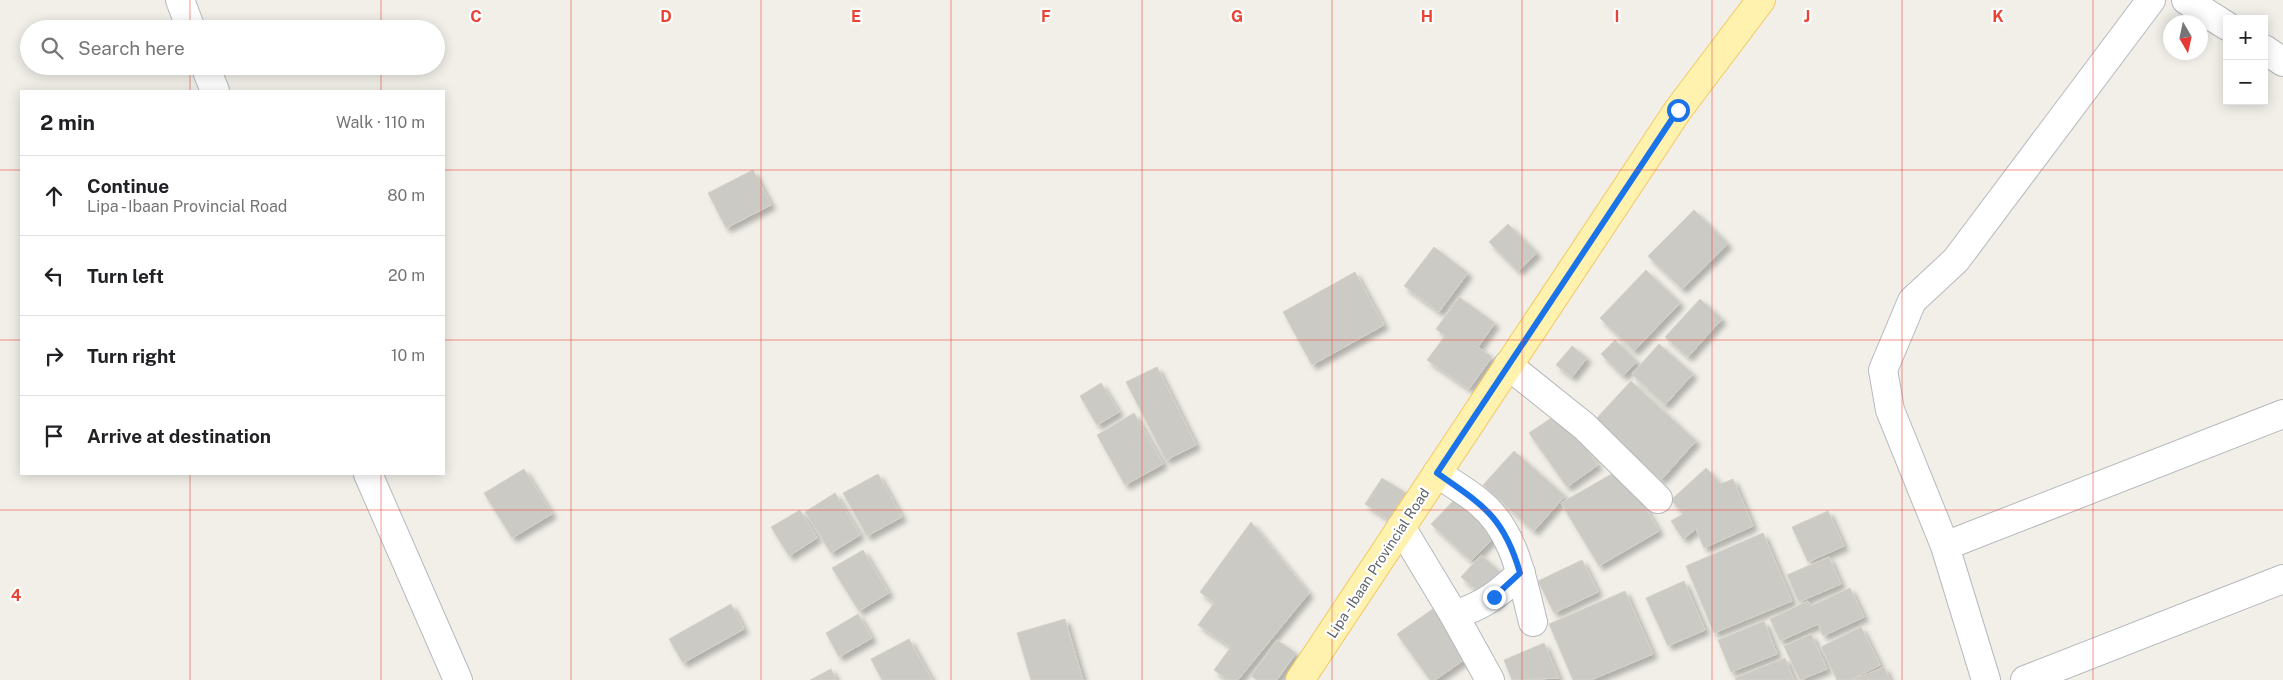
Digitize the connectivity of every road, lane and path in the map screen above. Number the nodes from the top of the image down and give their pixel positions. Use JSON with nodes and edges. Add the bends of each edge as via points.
{"nodes":[{"id":1,"x":180,"y":0,"type":"edge"},
{"id":2,"x":1761,"y":0,"type":"edge"},
{"id":3,"x":2151,"y":0,"type":"edge"},
{"id":4,"x":2186,"y":0,"type":"edge"},
{"id":5,"x":188,"y":20,"type":"edge"},
{"id":6,"x":2223,"y":23,"type":"edge"},
{"id":7,"x":2268,"y":53,"type":"edge"},
{"id":8,"x":2283,"y":62,"type":"edge"},
{"id":9,"x":209,"y":75,"type":"edge"},
{"id":10,"x":215,"y":90,"type":"edge"},
{"id":11,"x":1508,"y":365,"type":"junction"},
{"id":12,"x":2283,"y":414,"type":"edge"},
{"id":13,"x":1437,"y":473,"type":"junction"},
{"id":14,"x":368,"y":475,"type":"edge"},
{"id":15,"x":1658,"y":499,"type":"dead end"},
{"id":16,"x":1401,"y":527,"type":"junction"},
{"id":17,"x":1945,"y":546,"type":"junction"},
{"id":18,"x":1520,"y":573,"type":"junction"},
{"id":19,"x":2283,"y":579,"type":"edge"},
{"id":20,"x":1454,"y":615,"type":"junction"},
{"id":21,"x":1533,"y":622,"type":"dead end"},
{"id":22,"x":458,"y":680,"type":"edge"},
{"id":23,"x":1300,"y":680,"type":"edge"},
{"id":24,"x":1490,"y":680,"type":"edge"},
{"id":25,"x":1986,"y":680,"type":"edge"},
{"id":26,"x":2026,"y":680,"type":"edge"}],
"edges":[{"from":1,"to":5,"type":"street"},
{"from":2,"to":11,"type":"main road","name":"Lipa - Ibaan Provincial Road","via":[[1678,110]]},
{"from":3,"to":17,"type":"street","via":[[1956,260],[1912,301],[1883,370],[1890,410]]},
{"from":4,"to":6,"type":"street"},
{"from":7,"to":8,"type":"street"},
{"from":9,"to":10,"type":"street"},
{"from":11,"to":13,"type":"main road","name":"Lipa - Ibaan Provincial Road"},
{"from":11,"to":15,"type":"street","via":[[1584,426]]},
{"from":12,"to":17,"type":"street"},
{"from":13,"to":16,"type":"main road","name":"Lipa - Ibaan Provincial Road"},
{"from":13,"to":18,"type":"street","via":[[1479,502],[1497,520],[1512,545]]},
{"from":14,"to":22,"type":"street"},
{"from":16,"to":20,"type":"street"},
{"from":16,"to":23,"type":"main road","name":"Lipa - Ibaan Provincial Road"},
{"from":17,"to":25,"type":"street"},
{"from":18,"to":20,"type":"street","via":[[1494,597]]},
{"from":18,"to":21,"type":"street"},
{"from":19,"to":26,"type":"street"},
{"from":20,"to":24,"type":"street"}]}
